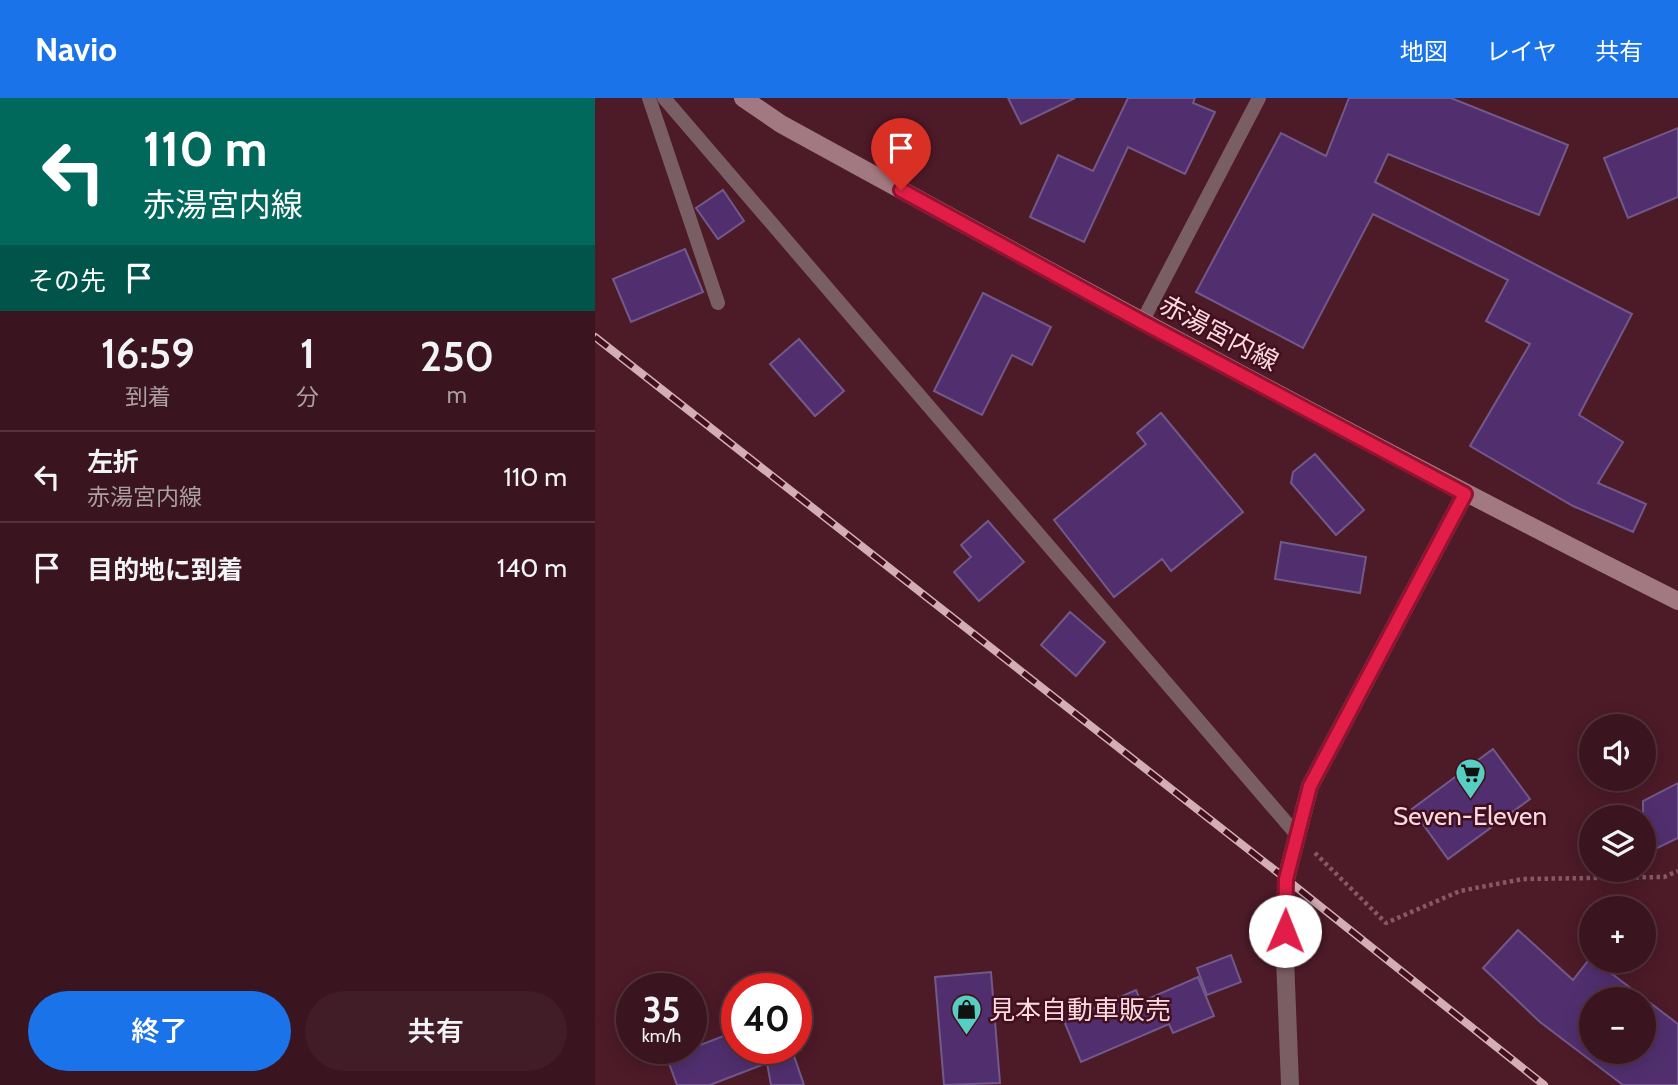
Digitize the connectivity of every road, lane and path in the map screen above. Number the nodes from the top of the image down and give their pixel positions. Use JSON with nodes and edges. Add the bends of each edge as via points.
{"nodes":[{"id":1,"x":649,"y":98,"type":"edge"},
{"id":2,"x":664,"y":98,"type":"edge"},
{"id":3,"x":743,"y":98,"type":"edge"},
{"id":4,"x":1259,"y":98,"type":"edge"},
{"id":5,"x":718,"y":303,"type":"dead end"},
{"id":6,"x":1142,"y":322,"type":"junction"},
{"id":7,"x":1465,"y":494,"type":"junction"},
{"id":8,"x":1678,"y":601,"type":"edge"},
{"id":9,"x":1297,"y":835,"type":"junction"},
{"id":10,"x":1678,"y":871,"type":"edge"},
{"id":11,"x":1290,"y":1085,"type":"edge"}],
"edges":[{"from":1,"to":5,"type":"lane"},
{"from":2,"to":9,"type":"lane"},
{"from":3,"to":6,"type":"main road","name":"赤湯宮内線","via":[[781,124]]},
{"from":4,"to":6,"type":"lane"},
{"from":6,"to":7,"type":"main road","name":"赤湯宮内線"},
{"from":7,"to":8,"type":"main road","name":"赤湯宮内線"},
{"from":7,"to":9,"type":"street","via":[[1310,786]]},
{"from":9,"to":10,"type":"path","via":[[1386,923],[1461,891],[1523,879],[1664,877]]},
{"from":9,"to":11,"type":"street","via":[[1286,879]]}]}
